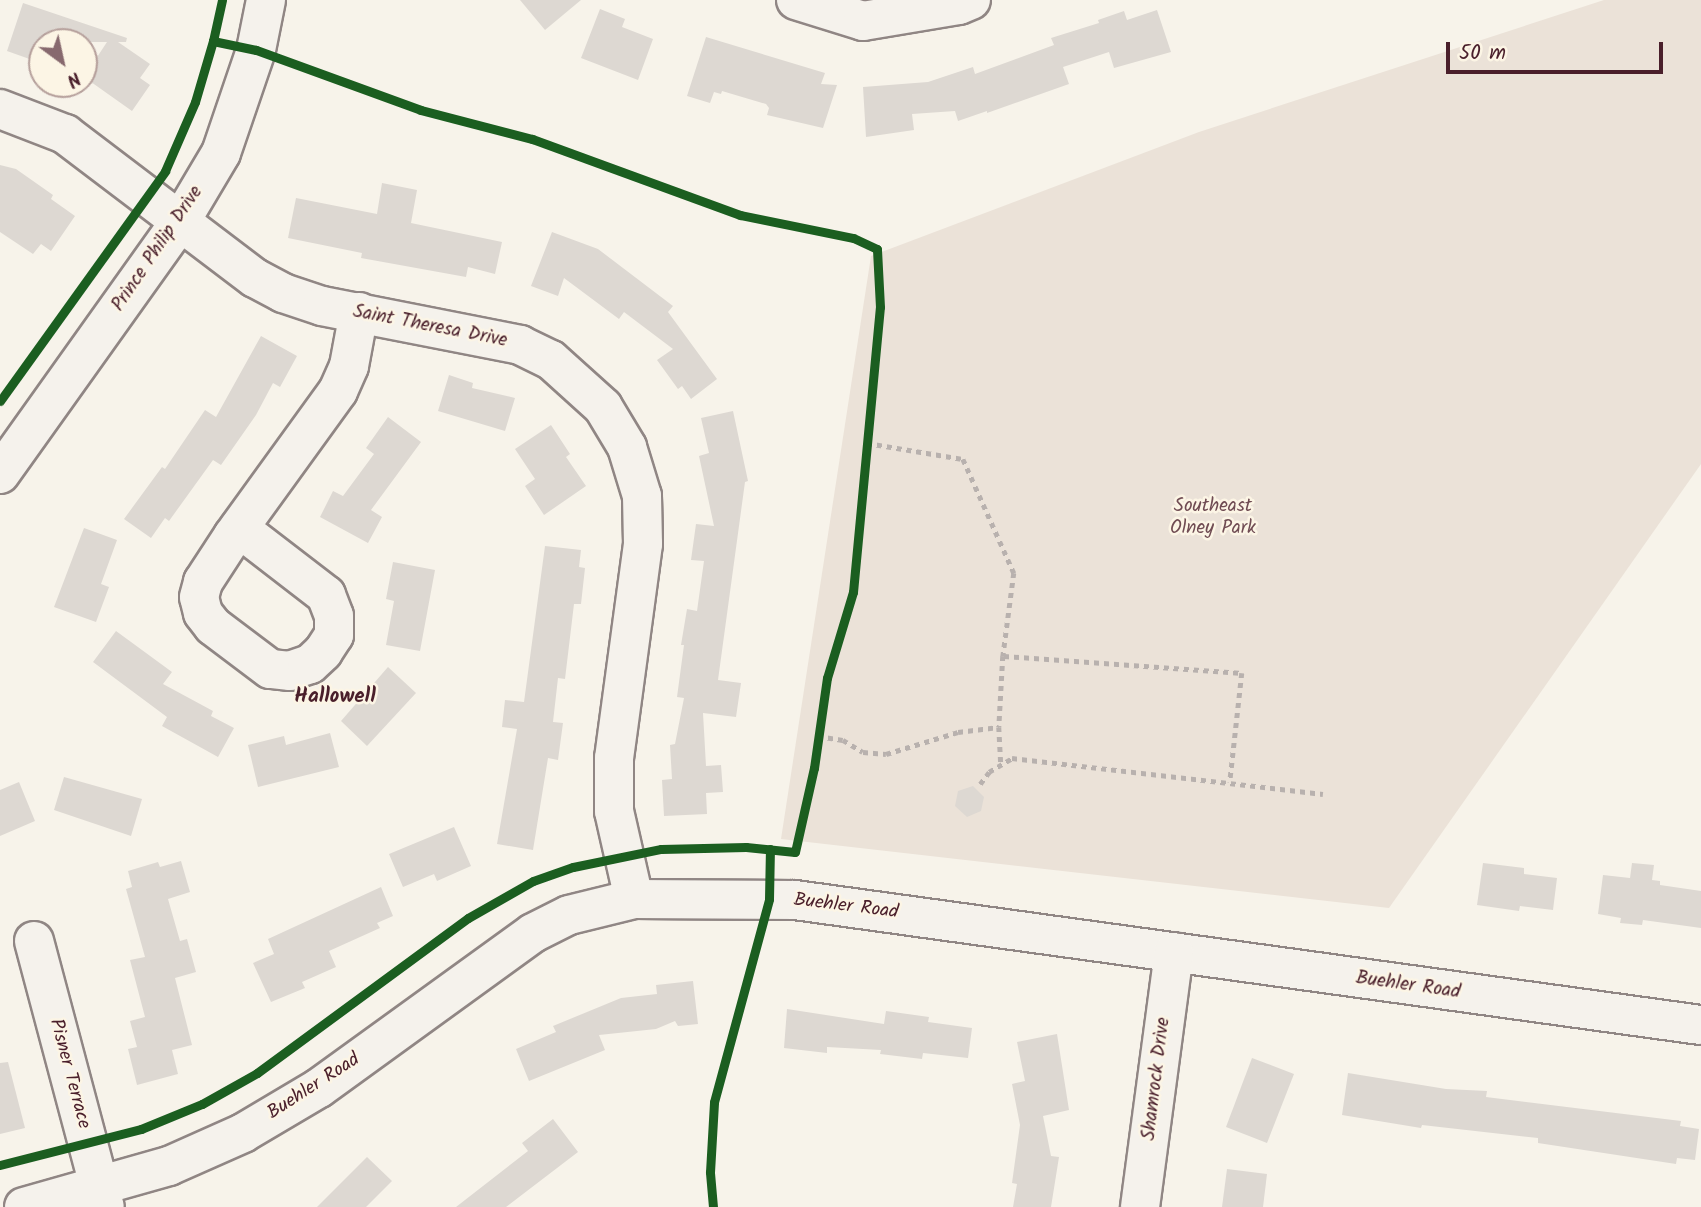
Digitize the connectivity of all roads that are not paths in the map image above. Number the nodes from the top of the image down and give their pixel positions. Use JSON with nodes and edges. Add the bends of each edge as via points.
{"nodes":[{"id":1,"x":267,"y":0,"type":"edge"},
{"id":2,"x":796,"y":0,"type":"edge"},
{"id":3,"x":971,"y":0,"type":"edge"},
{"id":4,"x":0,"y":109,"type":"edge"},
{"id":5,"x":180,"y":222,"type":"junction"},
{"id":6,"x":359,"y":312,"type":"junction"},
{"id":7,"x":0,"y":474,"type":"edge"},
{"id":8,"x":239,"y":528,"type":"dead end"},
{"id":9,"x":634,"y":899,"type":"junction"},
{"id":10,"x":34,"y":941,"type":"dead end"},
{"id":11,"x":1174,"y":952,"type":"junction"},
{"id":12,"x":1701,"y":1025,"type":"edge"},
{"id":13,"x":102,"y":1196,"type":"edge"},
{"id":14,"x":24,"y":1207,"type":"edge"},
{"id":15,"x":1140,"y":1207,"type":"edge"}],
"edges":[{"from":1,"to":5,"type":"street","name":"Prince Philip Drive","via":[[256,50],[221,153]]},
{"from":2,"to":3,"type":"street","via":[[863,21]]},
{"from":4,"to":5,"type":"street","name":"Saint Theresa Drive","via":[[65,134]]},
{"from":5,"to":6,"type":"street","name":"Saint Theresa Drive","via":[[255,278],[284,293]]},
{"from":5,"to":7,"type":"street","name":"Prince Philip Drive"},
{"from":6,"to":8,"type":"street","via":[[349,366],[338,391]]},
{"from":6,"to":9,"type":"street","name":"Saint Theresa Drive","via":[[489,336],[551,360],[603,407],[627,447],[642,496],[643,544],[614,758],[614,811]]},
{"from":9,"to":11,"type":"street","name":"Buehler Road","via":[[795,900]]},
{"from":9,"to":13,"type":"street","name":"Buehler Road","via":[[569,915],[533,933],[319,1088],[243,1133]]},
{"from":10,"to":13,"type":"street","name":"Pisner Terrace"},
{"from":11,"to":12,"type":"street","name":"Buehler Road"},
{"from":11,"to":15,"type":"street","name":"Shamrock Drive"},
{"from":13,"to":14,"type":"street","name":"Buehler Road"}]}
